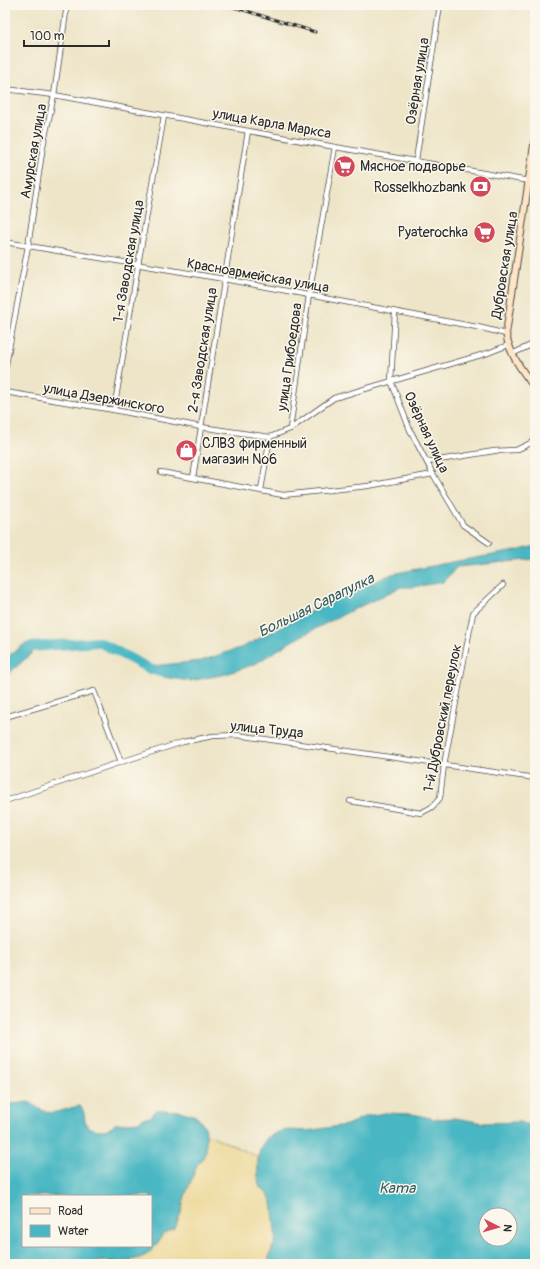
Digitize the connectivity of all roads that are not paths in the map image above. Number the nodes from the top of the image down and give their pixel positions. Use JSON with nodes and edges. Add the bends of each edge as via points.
{"nodes":[{"id":1,"x":67,"y":5,"type":"edge"},
{"id":2,"x":440,"y":5,"type":"edge"},
{"id":3,"x":5,"y":89,"type":"edge"},
{"id":4,"x":54,"y":95,"type":"junction"},
{"id":5,"x":164,"y":116,"type":"junction"},
{"id":6,"x":248,"y":131,"type":"junction"},
{"id":7,"x":535,"y":138,"type":"edge"},
{"id":8,"x":335,"y":147,"type":"junction"},
{"id":9,"x":416,"y":160,"type":"junction"},
{"id":10,"x":532,"y":182,"type":"edge"},
{"id":11,"x":5,"y":242,"type":"edge"},
{"id":12,"x":28,"y":246,"type":"junction"},
{"id":13,"x":138,"y":264,"type":"junction"},
{"id":14,"x":224,"y":279,"type":"junction"},
{"id":15,"x":309,"y":295,"type":"junction"},
{"id":16,"x":395,"y":312,"type":"junction"},
{"id":17,"x":506,"y":334,"type":"junction"},
{"id":18,"x":535,"y":342,"type":"edge"},
{"id":19,"x":508,"y":346,"type":"junction"},
{"id":20,"x":512,"y":354,"type":"junction"},
{"id":21,"x":5,"y":370,"type":"edge"},
{"id":22,"x":391,"y":380,"type":"junction"},
{"id":23,"x":535,"y":388,"type":"edge"},
{"id":24,"x":5,"y":392,"type":"edge"},
{"id":25,"x":114,"y":410,"type":"junction"},
{"id":26,"x":201,"y":427,"type":"junction"},
{"id":27,"x":290,"y":429,"type":"junction"},
{"id":28,"x":270,"y":438,"type":"junction"},
{"id":29,"x":535,"y":441,"type":"edge"},
{"id":30,"x":427,"y":462,"type":"junction"},
{"id":31,"x":161,"y":472,"type":"dead end"},
{"id":32,"x":433,"y":474,"type":"junction"},
{"id":33,"x":192,"y":478,"type":"junction"},
{"id":34,"x":261,"y":490,"type":"junction"},
{"id":35,"x":489,"y":543,"type":"dead end"},
{"id":36,"x":503,"y":585,"type":"dead end"},
{"id":37,"x":5,"y":717,"type":"edge"},
{"id":38,"x":121,"y":762,"type":"junction"},
{"id":39,"x":444,"y":765,"type":"junction"},
{"id":40,"x":535,"y":778,"type":"edge"},
{"id":41,"x":5,"y":801,"type":"edge"},
{"id":42,"x":350,"y":801,"type":"dead end"}],
"edges":[{"from":1,"to":4,"type":"street","name":"Амурская улица"},
{"from":2,"to":9,"type":"street","name":"Озёрная улица"},
{"from":3,"to":4,"type":"street","name":"улица Карла Маркса"},
{"from":4,"to":5,"type":"street","name":"улица Карла Маркса"},
{"from":4,"to":12,"type":"street","name":"Амурская улица","via":[[43,146]]},
{"from":5,"to":6,"type":"street","name":"улица Карла Маркса"},
{"from":5,"to":13,"type":"street","name":"1-я Заводская улица"},
{"from":6,"to":8,"type":"street","name":"улица Карла Маркса"},
{"from":6,"to":14,"type":"street","name":"2-я Заводская улица"},
{"from":7,"to":10,"type":"main road","name":"Дубровская улица"},
{"from":8,"to":9,"type":"street","name":"улица Карла Маркса"},
{"from":8,"to":15,"type":"street","name":"улица Грибоедова"},
{"from":9,"to":10,"type":"street","name":"улица Карла Маркса"},
{"from":10,"to":17,"type":"main road","name":"Дубровская улица"},
{"from":11,"to":12,"type":"street","name":"Красноармейская улица"},
{"from":12,"to":13,"type":"street","name":"Красноармейская улица"},
{"from":12,"to":21,"type":"street","name":"Амурская улица"},
{"from":13,"to":14,"type":"street","name":"Красноармейская улица"},
{"from":13,"to":25,"type":"street","name":"1-я Заводская улица"},
{"from":14,"to":15,"type":"street","name":"Красноармейская улица"},
{"from":14,"to":26,"type":"street","name":"2-я Заводская улица"},
{"from":15,"to":16,"type":"street","name":"Красноармейская улица"},
{"from":15,"to":27,"type":"street","name":"улица Грибоедова"},
{"from":16,"to":17,"type":"street","name":"Красноармейская улица"},
{"from":16,"to":22,"type":"street","name":"Озёрная улица"},
{"from":17,"to":19,"type":"main road","name":"Дубровская улица"},
{"from":18,"to":20,"type":"street"},
{"from":19,"to":20,"type":"main road","name":"Дубровская улица"},
{"from":19,"to":22,"type":"street"},
{"from":20,"to":23,"type":"main road","name":"Дубровская улица"},
{"from":22,"to":27,"type":"street","via":[[334,398]]},
{"from":22,"to":30,"type":"street","name":"Озёрная улица","via":[[410,430]]},
{"from":24,"to":25,"type":"street","name":"улица Дзержинского"},
{"from":25,"to":26,"type":"street","name":"улица Дзержинского"},
{"from":26,"to":28,"type":"street","name":"улица Дзержинского"},
{"from":26,"to":33,"type":"street","name":"2-я Заводская улица"},
{"from":27,"to":28,"type":"street"},
{"from":28,"to":34,"type":"street"},
{"from":29,"to":30,"type":"street","via":[[516,450]]},
{"from":30,"to":32,"type":"street","name":"Озёрная улица"},
{"from":31,"to":33,"type":"street"},
{"from":32,"to":34,"type":"street","via":[[368,486],[283,494]]},
{"from":32,"to":35,"type":"street","name":"Озёрная улица","via":[[463,525]]},
{"from":33,"to":34,"type":"street"},
{"from":36,"to":39,"type":"street","name":"1-й Дубровский переулок","via":[[473,613]]},
{"from":37,"to":38,"type":"street","via":[[94,691]]},
{"from":38,"to":39,"type":"street","name":"улица Труда","via":[[183,742],[213,736],[237,735]]},
{"from":38,"to":41,"type":"street","name":"улица Труда"},
{"from":39,"to":40,"type":"street","name":"улица Труда"},
{"from":39,"to":42,"type":"street","name":"1-й Дубровский переулок","via":[[440,798],[432,807],[421,813]]}]}
